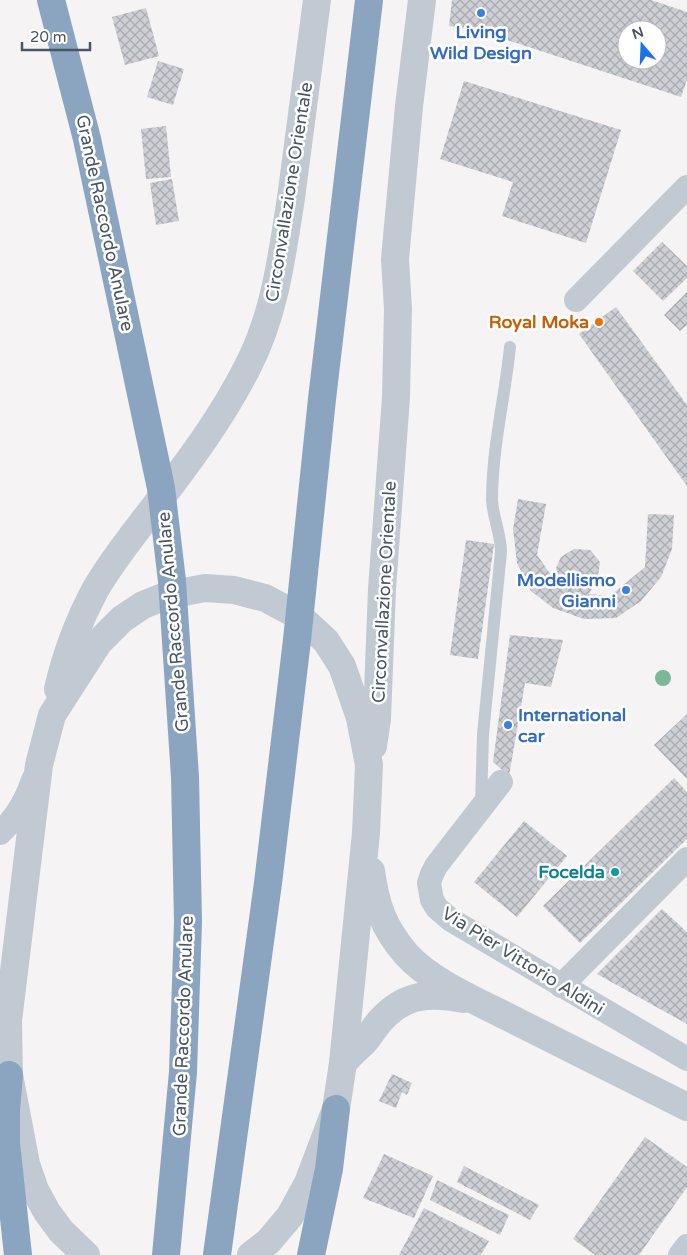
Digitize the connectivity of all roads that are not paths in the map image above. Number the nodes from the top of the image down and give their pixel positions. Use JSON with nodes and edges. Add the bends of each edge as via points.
{"nodes":[{"id":1,"x":52,"y":0,"type":"edge"},
{"id":2,"x":316,"y":0,"type":"edge"},
{"id":3,"x":369,"y":0,"type":"edge"},
{"id":4,"x":422,"y":0,"type":"edge"},
{"id":5,"x":687,"y":187,"type":"edge"},
{"id":6,"x":576,"y":300,"type":"dead end"},
{"id":7,"x":510,"y":347,"type":"dead end"},
{"id":8,"x":52,"y":715,"type":"junction"},
{"id":9,"x":39,"y":765,"type":"junction"},
{"id":10,"x":369,"y":765,"type":"junction"},
{"id":11,"x":501,"y":782,"type":"dead end"},
{"id":12,"x":481,"y":807,"type":"junction"},
{"id":13,"x":0,"y":833,"type":"edge"},
{"id":14,"x":366,"y":833,"type":"junction"},
{"id":15,"x":687,"y":859,"type":"edge"},
{"id":16,"x":0,"y":986,"type":"edge"},
{"id":17,"x":561,"y":986,"type":"junction"},
{"id":18,"x":479,"y":1002,"type":"junction"},
{"id":19,"x":8,"y":1021,"type":"junction"},
{"id":20,"x":687,"y":1059,"type":"edge"},
{"id":21,"x":343,"y":1063,"type":"junction"},
{"id":22,"x":9,"y":1075,"type":"junction"},
{"id":23,"x":687,"y":1107,"type":"edge"},
{"id":24,"x":336,"y":1109,"type":"junction"},
{"id":25,"x":687,"y":1246,"type":"edge"},
{"id":26,"x":18,"y":1255,"type":"edge"},
{"id":27,"x":86,"y":1255,"type":"edge"},
{"id":28,"x":166,"y":1255,"type":"edge"},
{"id":29,"x":218,"y":1255,"type":"edge"},
{"id":30,"x":251,"y":1255,"type":"edge"},
{"id":31,"x":311,"y":1255,"type":"edge"},
{"id":32,"x":680,"y":1255,"type":"edge"}],
"edges":[{"from":1,"to":28,"type":"highway","name":"Grande Raccordo Anulare","via":[[87,139],[157,468],[172,589],[186,793],[188,922],[183,1072]]},
{"from":2,"to":8,"type":"street","name":"Circonvallazione Orientale","via":[[281,263],[264,328],[232,398],[197,451],[108,569],[92,597],[73,637]]},
{"from":3,"to":29,"type":"highway","via":[[268,883]]},
{"from":4,"to":10,"type":"street","name":"Circonvallazione Orientale","via":[[395,260],[398,309],[396,397],[382,589],[377,719]]},
{"from":5,"to":6,"type":"street"},
{"from":7,"to":12,"type":"lane","via":[[492,498],[501,552],[483,734]]},
{"from":8,"to":9,"type":"street","name":"Circonvallazione Orientale"},
{"from":8,"to":10,"type":"street","via":[[99,642],[133,611],[183,590],[234,590],[265,598],[289,610],[326,641],[350,686]]},
{"from":9,"to":13,"type":"street","via":[[23,804]]},
{"from":9,"to":19,"type":"street","name":"Circonvallazione Orientale"},
{"from":10,"to":14,"type":"street"},
{"from":11,"to":12,"type":"street","name":"Via Pier Vittorio Aldini"},
{"from":12,"to":17,"type":"street","name":"Via Pier Vittorio Aldini","via":[[436,866],[429,883],[432,900],[451,920]]},
{"from":14,"to":18,"type":"street","via":[[377,905],[391,934],[420,968]]},
{"from":14,"to":21,"type":"street"},
{"from":15,"to":17,"type":"street"},
{"from":16,"to":19,"type":"street"},
{"from":17,"to":20,"type":"street","name":"Via Pier Vittorio Aldini"},
{"from":18,"to":21,"type":"street","via":[[436,995],[403,1002],[383,1017]]},
{"from":18,"to":23,"type":"street"},
{"from":19,"to":22,"type":"street","name":"Circonvallazione Orientale"},
{"from":21,"to":24,"type":"street"},
{"from":22,"to":26,"type":"highway","via":[[6,1151]]},
{"from":22,"to":27,"type":"street","name":"Circonvallazione Orientale","via":[[26,1164],[35,1190],[60,1231]]},
{"from":24,"to":30,"type":"street","via":[[301,1198],[278,1231]]},
{"from":24,"to":31,"type":"highway"},
{"from":25,"to":32,"type":"street"}]}
